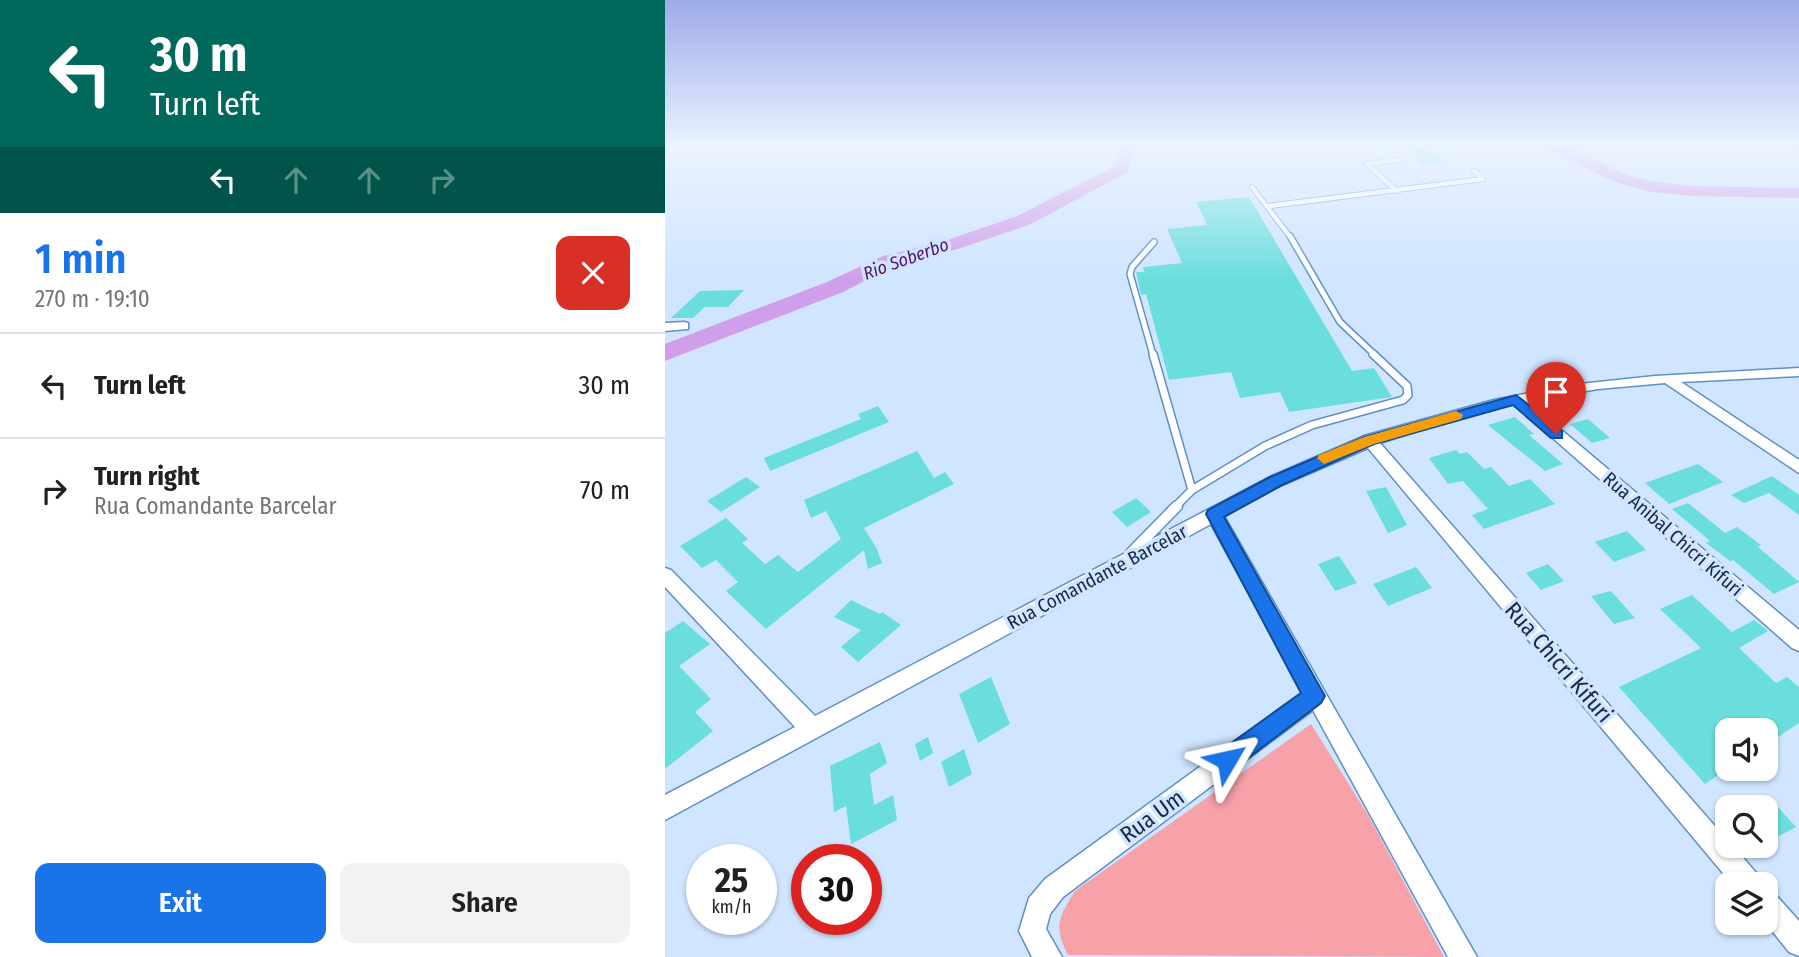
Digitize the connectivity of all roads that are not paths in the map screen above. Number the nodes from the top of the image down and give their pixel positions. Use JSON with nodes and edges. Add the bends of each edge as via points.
{"nodes":[{"id":1,"x":1255,"y":191,"type":"edge"},
{"id":2,"x":1397,"y":191,"type":"edge"},
{"id":3,"x":1269,"y":206,"type":"junction"},
{"id":4,"x":1154,"y":242,"type":"dead end"},
{"id":5,"x":684,"y":326,"type":"dead end"},
{"id":6,"x":665,"y":327,"type":"edge"},
{"id":7,"x":1799,"y":372,"type":"edge"},
{"id":8,"x":1670,"y":381,"type":"junction"},
{"id":9,"x":1516,"y":400,"type":"junction"},
{"id":10,"x":1369,"y":440,"type":"junction"},
{"id":11,"x":1799,"y":468,"type":"edge"},
{"id":12,"x":1192,"y":490,"type":"junction"},
{"id":13,"x":1214,"y":514,"type":"junction"},
{"id":14,"x":1116,"y":567,"type":"junction"},
{"id":15,"x":665,"y":575,"type":"edge"},
{"id":16,"x":1799,"y":642,"type":"edge"},
{"id":17,"x":1314,"y":696,"type":"junction"},
{"id":18,"x":812,"y":729,"type":"junction"},
{"id":19,"x":665,"y":808,"type":"edge"},
{"id":20,"x":1739,"y":872,"type":"edge"},
{"id":21,"x":1778,"y":917,"type":"edge"},
{"id":22,"x":1799,"y":942,"type":"edge"},
{"id":23,"x":1048,"y":957,"type":"edge"},
{"id":24,"x":1463,"y":957,"type":"edge"}],
"edges":[{"from":1,"to":3,"type":"lane"},
{"from":2,"to":3,"type":"lane"},
{"from":3,"to":12,"type":"lane","via":[[1340,322],[1407,386],[1408,395],[1312,425],[1265,446]]},
{"from":4,"to":12,"type":"lane","via":[[1130,274]]},
{"from":5,"to":6,"type":"street"},
{"from":7,"to":8,"type":"street","name":"Rua Comandante Barcelar"},
{"from":8,"to":9,"type":"street","name":"Rua Comandante Barcelar","via":[[1573,389]]},
{"from":8,"to":11,"type":"street"},
{"from":9,"to":10,"type":"street","name":"Rua Comandante Barcelar"},
{"from":9,"to":16,"type":"street","name":"Rua Anibal Chicri Kifuri"},
{"from":10,"to":13,"type":"street","name":"Rua Comandante Barcelar"},
{"from":10,"to":20,"type":"street","name":"Rua Chicri Kifuri"},
{"from":12,"to":14,"type":"lane"},
{"from":13,"to":14,"type":"street","name":"Rua Comandante Barcelar"},
{"from":13,"to":17,"type":"street"},
{"from":14,"to":18,"type":"street","name":"Rua Comandante Barcelar"},
{"from":15,"to":18,"type":"street"},
{"from":17,"to":23,"type":"street","name":"Rua Um","via":[[1054,888],[1038,907],[1032,931]]},
{"from":17,"to":24,"type":"street"},
{"from":18,"to":19,"type":"street","name":"Rua Comandante Barcelar"},
{"from":21,"to":22,"type":"street"}]}
